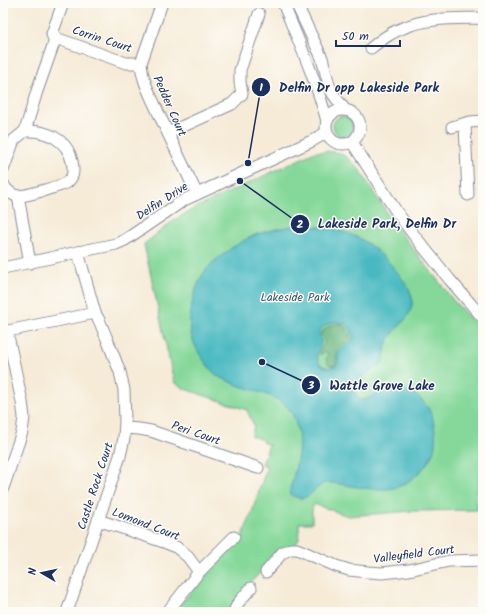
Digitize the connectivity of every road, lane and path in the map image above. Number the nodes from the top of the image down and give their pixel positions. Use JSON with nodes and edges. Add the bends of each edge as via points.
{"nodes":[{"id":1,"x":63,"y":3,"type":"edge"},
{"id":2,"x":162,"y":3,"type":"edge"},
{"id":3,"x":282,"y":3,"type":"edge"},
{"id":4,"x":296,"y":3,"type":"edge"},
{"id":5,"x":259,"y":14,"type":"dead end"},
{"id":6,"x":483,"y":18,"type":"edge"},
{"id":7,"x":56,"y":38,"type":"junction"},
{"id":8,"x":371,"y":48,"type":"dead end"},
{"id":9,"x":141,"y":63,"type":"junction"},
{"id":10,"x":345,"y":110,"type":"junction"},
{"id":11,"x":483,"y":121,"type":"edge"},
{"id":12,"x":465,"y":124,"type":"junction"},
{"id":13,"x":327,"y":127,"type":"junction"},
{"id":14,"x":452,"y":128,"type":"dead end"},
{"id":15,"x":25,"y":131,"type":"junction"},
{"id":16,"x":168,"y":133,"type":"junction"},
{"id":17,"x":352,"y":142,"type":"junction"},
{"id":18,"x":3,"y":170,"type":"edge"},
{"id":19,"x":3,"y":183,"type":"edge"},
{"id":20,"x":197,"y":194,"type":"junction"},
{"id":21,"x":468,"y":195,"type":"dead end"},
{"id":22,"x":18,"y":196,"type":"junction"},
{"id":23,"x":78,"y":252,"type":"junction"},
{"id":24,"x":30,"y":262,"type":"junction"},
{"id":25,"x":3,"y":268,"type":"edge"},
{"id":26,"x":95,"y":313,"type":"junction"},
{"id":27,"x":483,"y":318,"type":"edge"},
{"id":28,"x":5,"y":332,"type":"edge"},
{"id":29,"x":125,"y":428,"type":"junction"},
{"id":30,"x":258,"y":468,"type":"dead end"},
{"id":31,"x":3,"y":488,"type":"edge"},
{"id":32,"x":98,"y":520,"type":"junction"},
{"id":33,"x":234,"y":537,"type":"dead end"},
{"id":34,"x":483,"y":560,"type":"edge"},
{"id":35,"x":200,"y":572,"type":"junction"},
{"id":36,"x":266,"y":572,"type":"dead end"},
{"id":37,"x":251,"y":588,"type":"dead end"},
{"id":38,"x":169,"y":610,"type":"dead end"},
{"id":39,"x":67,"y":612,"type":"edge"},
{"id":40,"x":234,"y":612,"type":"edge"}],
"edges":[{"from":1,"to":7,"type":"street","name":"Corrin Court","via":[[52,34]]},
{"from":2,"to":9,"type":"street"},
{"from":3,"to":13,"type":"street","via":[[309,64]]},
{"from":4,"to":10,"type":"street","via":[[322,58],[333,94]]},
{"from":5,"to":16,"type":"street","via":[[240,70],[242,94],[232,104]]},
{"from":6,"to":8,"type":"street","via":[[416,23],[387,36]]},
{"from":7,"to":9,"type":"street","name":"Corrin Court","via":[[126,63]]},
{"from":7,"to":15,"type":"street","name":"Corrin Court"},
{"from":9,"to":16,"type":"street","name":"Pedder Court","via":[[144,80]]},
{"from":10,"to":13,"type":"street","via":[[334,112]]},
{"from":10,"to":17,"type":"street","via":[[355,114],[360,123],[360,133]]},
{"from":11,"to":12,"type":"street"},
{"from":12,"to":14,"type":"street"},
{"from":12,"to":21,"type":"street"},
{"from":13,"to":17,"type":"street","via":[[329,137],[337,143]]},
{"from":13,"to":20,"type":"street","name":"Delfin Drive","via":[[312,141]]},
{"from":15,"to":18,"type":"street","via":[[14,140]]},
{"from":15,"to":22,"type":"street","via":[[36,131],[60,141],[72,159],[73,175],[67,182],[58,186]]},
{"from":16,"to":20,"type":"street","name":"Pedder Court"},
{"from":17,"to":27,"type":"street","via":[[404,222]]},
{"from":19,"to":22,"type":"street","via":[[6,190]]},
{"from":20,"to":23,"type":"street","name":"Delfin Drive","via":[[171,208],[125,240]]},
{"from":22,"to":24,"type":"street"},
{"from":23,"to":24,"type":"street","name":"Delfin Drive"},
{"from":23,"to":26,"type":"street","name":"Castle Rock Court"},
{"from":24,"to":25,"type":"street","name":"Delfin Drive"},
{"from":26,"to":28,"type":"street"},
{"from":26,"to":29,"type":"street","name":"Castle Rock Court","via":[[120,372],[124,390]]},
{"from":28,"to":31,"type":"street","via":[[24,417],[22,432]]},
{"from":29,"to":30,"type":"street","name":"Peri Court","via":[[151,431]]},
{"from":29,"to":32,"type":"street","name":"Castle Rock Court","via":[[120,456]]},
{"from":32,"to":35,"type":"street","name":"Lomond Court","via":[[176,548],[188,557]]},
{"from":32,"to":39,"type":"street","name":"Castle Rock Court"},
{"from":33,"to":35,"type":"street"},
{"from":34,"to":36,"type":"street","name":"Valleyfield Court","via":[[449,561],[382,573],[349,570],[297,549],[290,549],[282,553]]},
{"from":35,"to":38,"type":"street"},
{"from":37,"to":40,"type":"street"}]}
